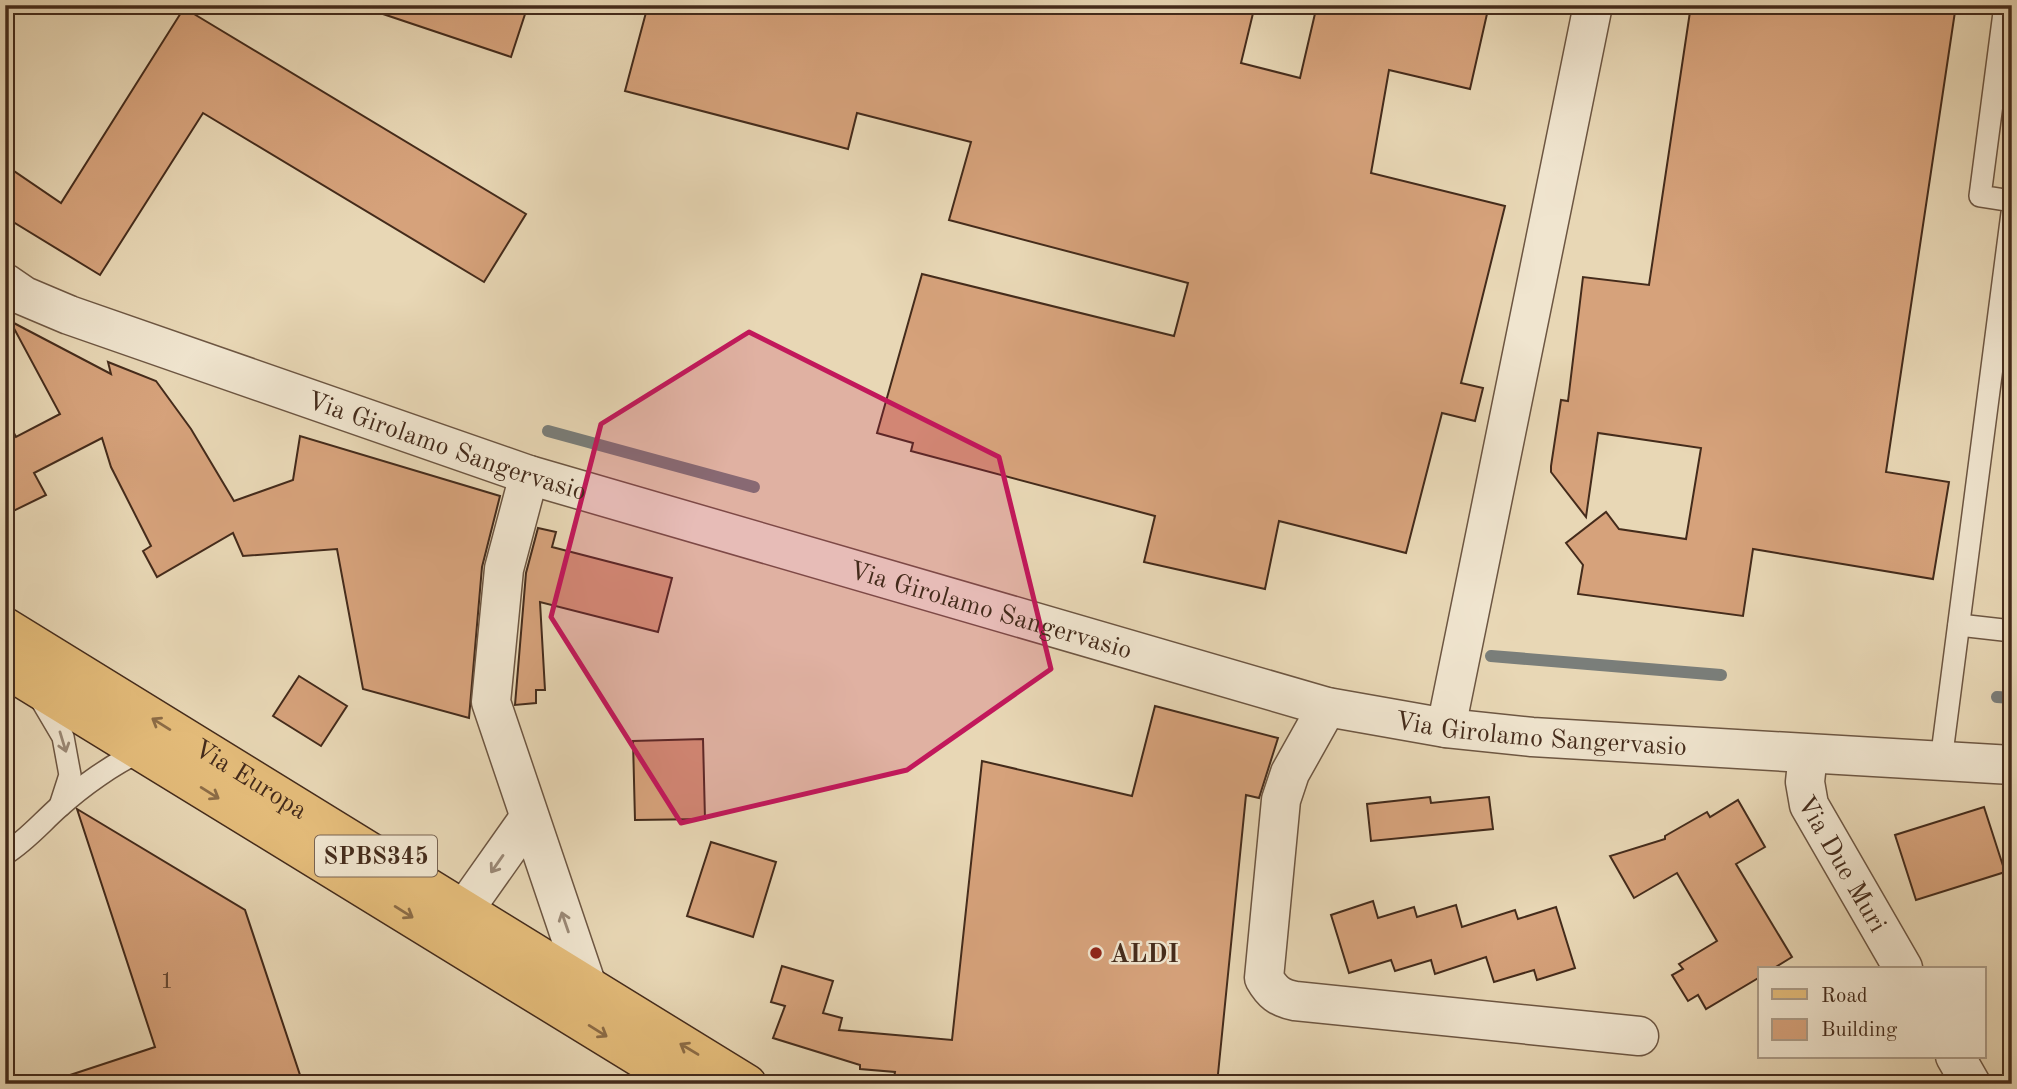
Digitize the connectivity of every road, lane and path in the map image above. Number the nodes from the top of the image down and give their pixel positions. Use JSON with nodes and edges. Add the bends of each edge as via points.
{"nodes":[{"id":1,"x":1593,"y":5,"type":"edge"},
{"id":2,"x":2005,"y":5,"type":"edge"},
{"id":3,"x":2012,"y":201,"type":"edge"},
{"id":4,"x":2012,"y":213,"type":"edge"},
{"id":5,"x":5,"y":283,"type":"edge"},
{"id":6,"x":529,"y":475,"type":"junction"},
{"id":7,"x":1959,"y":625,"type":"junction"},
{"id":8,"x":5,"y":627,"type":"edge"},
{"id":9,"x":2012,"y":631,"type":"edge"},
{"id":10,"x":18,"y":676,"type":"edge"},
{"id":11,"x":1327,"y":707,"type":"junction"},
{"id":12,"x":1446,"y":728,"type":"junction"},
{"id":13,"x":141,"y":751,"type":"junction"},
{"id":14,"x":1808,"y":754,"type":"junction"},
{"id":15,"x":1941,"y":761,"type":"junction"},
{"id":16,"x":2012,"y":765,"type":"edge"},
{"id":17,"x":60,"y":806,"type":"junction"},
{"id":18,"x":529,"y":818,"type":"junction"},
{"id":19,"x":5,"y":854,"type":"edge"},
{"id":20,"x":464,"y":910,"type":"junction"},
{"id":21,"x":1902,"y":967,"type":"edge"},
{"id":22,"x":587,"y":986,"type":"junction"},
{"id":23,"x":1639,"y":1036,"type":"dead end"},
{"id":24,"x":1956,"y":1058,"type":"edge"},
{"id":25,"x":683,"y":1084,"type":"edge"},
{"id":26,"x":747,"y":1084,"type":"edge"},
{"id":27,"x":1971,"y":1084,"type":"edge"}],
"edges":[{"from":1,"to":12,"type":"street"},
{"from":2,"to":3,"type":"lane","via":[[1980,196]]},
{"from":4,"to":7,"type":"lane"},
{"from":5,"to":6,"type":"street","name":"Via Girolamo Sangervasio","via":[[69,315]]},
{"from":6,"to":11,"type":"street","name":"Via Girolamo Sangervasio"},
{"from":6,"to":18,"type":"street","via":[[504,569],[491,702]]},
{"from":7,"to":9,"type":"lane"},
{"from":7,"to":15,"type":"lane"},
{"from":20,"to":8,"type":"main road","name":"Via Europa","number":"SPBS345","one_way":true},
{"from":10,"to":13,"type":"main road","name":"Via Europa","number":"SPBS345"},
{"from":10,"to":17,"type":"lane","one_way":true,"via":[[64,737],[70,775]]},
{"from":11,"to":12,"type":"street","name":"Via Girolamo Sangervasio"},
{"from":11,"to":23,"type":"street","via":[[1290,773],[1281,800],[1264,978],[1271,990],[1296,1001]]},
{"from":12,"to":14,"type":"street","name":"Via Girolamo Sangervasio"},
{"from":13,"to":17,"type":"lane"},
{"from":13,"to":25,"type":"main road","name":"Via Europa","number":"SPBS345","one_way":true},
{"from":14,"to":15,"type":"street","name":"Via Girolamo Sangervasio"},
{"from":14,"to":21,"type":"street","name":"Via Due Muri","via":[[1805,782],[1809,805]]},
{"from":15,"to":16,"type":"street","name":"Via Girolamo Sangervasio"},
{"from":17,"to":19,"type":"lane"},
{"from":18,"to":20,"type":"street","one_way":true},
{"from":22,"to":18,"type":"street","one_way":true},
{"from":20,"to":22,"type":"main road","name":"Via Europa","number":"SPBS345"},
{"from":26,"to":22,"type":"main road","name":"Via Europa","number":"SPBS345","one_way":true},
{"from":24,"to":27,"type":"street"}]}
